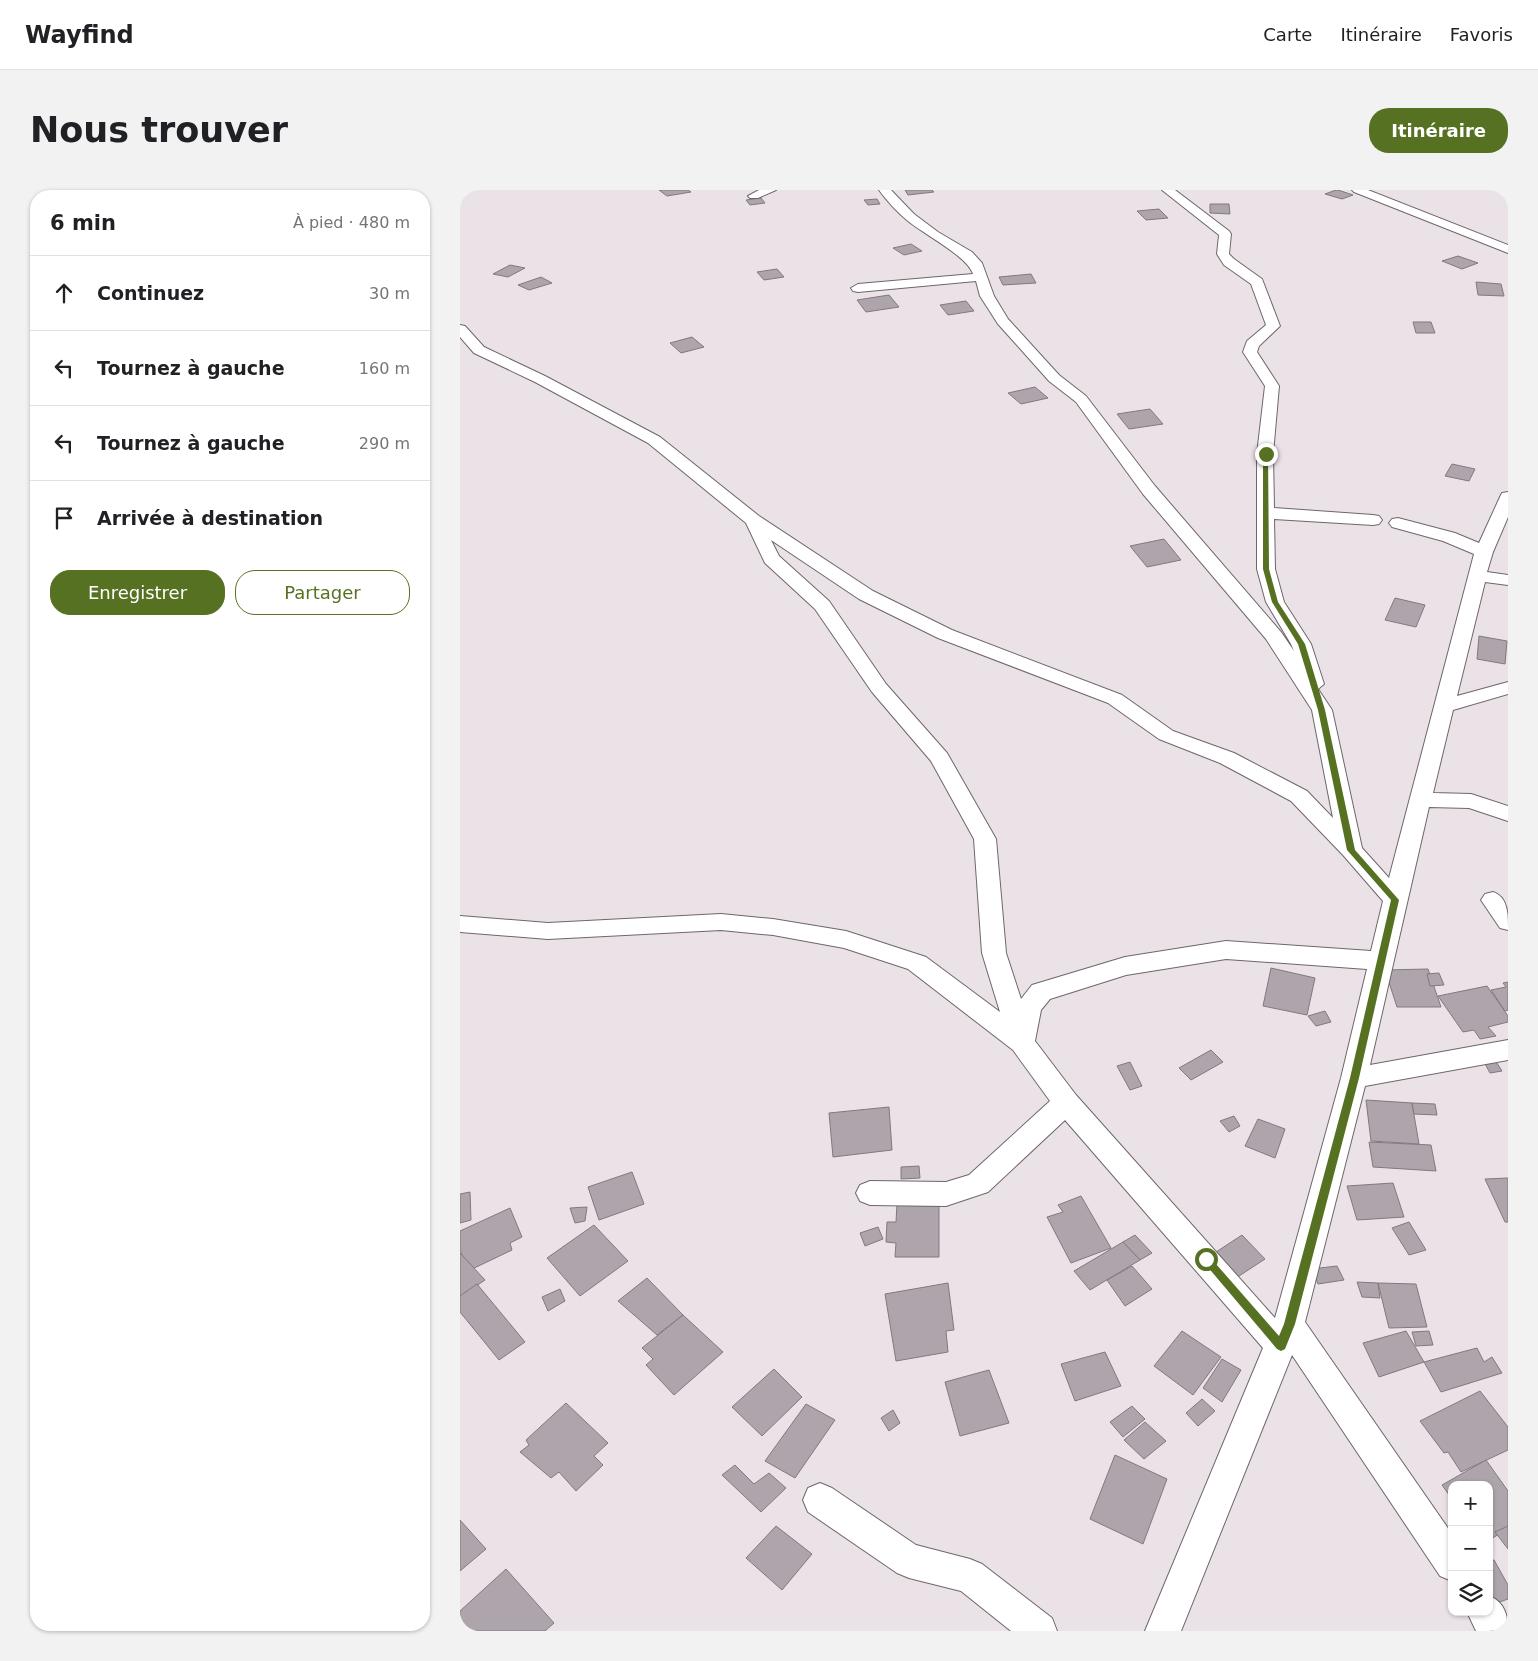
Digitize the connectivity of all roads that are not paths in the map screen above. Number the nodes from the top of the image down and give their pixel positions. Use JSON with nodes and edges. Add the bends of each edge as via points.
{"nodes":[{"id":1,"x":770,"y":190,"type":"edge"},
{"id":2,"x":884,"y":190,"type":"edge"},
{"id":3,"x":1168,"y":190,"type":"edge"},
{"id":4,"x":1358,"y":190,"type":"edge"},
{"id":5,"x":754,"y":196,"type":"dead end"},
{"id":6,"x":1508,"y":249,"type":"edge"},
{"id":7,"x":980,"y":277,"type":"junction"},
{"id":8,"x":858,"y":288,"type":"dead end"},
{"id":9,"x":460,"y":328,"type":"edge"},
{"id":10,"x":1507,"y":501,"type":"edge"},
{"id":11,"x":1266,"y":513,"type":"junction"},
{"id":12,"x":753,"y":520,"type":"junction"},
{"id":13,"x":1373,"y":520,"type":"dead end"},
{"id":14,"x":1398,"y":523,"type":"dead end"},
{"id":15,"x":1481,"y":564,"type":"junction"},
{"id":16,"x":1266,"y":569,"type":"junction"},
{"id":17,"x":1508,"y":580,"type":"edge"},
{"id":18,"x":1236,"y":593,"type":"junction"},
{"id":19,"x":1508,"y":688,"type":"edge"},
{"id":20,"x":1444,"y":706,"type":"junction"},
{"id":21,"x":1322,"y":710,"type":"junction"},
{"id":22,"x":1420,"y":800,"type":"junction"},
{"id":23,"x":1508,"y":814,"type":"edge"},
{"id":24,"x":1351,"y":850,"type":"junction"},
{"id":25,"x":1395,"y":900,"type":"junction"},
{"id":26,"x":1493,"y":900,"type":"dead end"},
{"id":27,"x":1508,"y":922,"type":"edge"},
{"id":28,"x":460,"y":924,"type":"edge"},
{"id":29,"x":1381,"y":962,"type":"junction"},
{"id":30,"x":1022,"y":1042,"type":"junction"},
{"id":31,"x":1508,"y":1050,"type":"edge"},
{"id":32,"x":1354,"y":1078,"type":"junction"},
{"id":33,"x":1066,"y":1103,"type":"junction"},
{"id":34,"x":870,"y":1193,"type":"dead end"},
{"id":35,"x":1285,"y":1335,"type":"junction"},
{"id":36,"x":820,"y":1500,"type":"dead end"},
{"id":37,"x":1448,"y":1559,"type":"edge"},
{"id":38,"x":1488,"y":1616,"type":"edge"},
{"id":39,"x":1038,"y":1631,"type":"edge"},
{"id":40,"x":1163,"y":1631,"type":"edge"},
{"id":41,"x":1497,"y":1631,"type":"edge"}],
"edges":[{"from":1,"to":5,"type":"street"},
{"from":2,"to":7,"type":"street","via":[[910,217],[967,255]]},
{"from":3,"to":11,"type":"street","via":[[1225,234],[1223,254],[1257,282],[1273,326],[1252,344],[1250,352],[1272,386],[1266,454]]},
{"from":4,"to":6,"type":"street"},
{"from":7,"to":8,"type":"street"},
{"from":7,"to":18,"type":"street","via":[[987,296],[1003,321],[1054,378],[1081,399],[1148,490]]},
{"from":9,"to":12,"type":"street","via":[[479,350],[654,440]]},
{"from":10,"to":15,"type":"street"},
{"from":11,"to":13,"type":"street"},
{"from":11,"to":16,"type":"street"},
{"from":12,"to":24,"type":"street","via":[[866,595],[946,634],[1115,699],[1166,735],[1227,758],[1299,796]]},
{"from":12,"to":30,"type":"street","via":[[771,559],[822,605],[879,688],[940,758],[985,839],[994,953]]},
{"from":14,"to":15,"type":"street","via":[[1449,536]]},
{"from":15,"to":17,"type":"street"},
{"from":15,"to":20,"type":"street"},
{"from":16,"to":18,"type":"street"},
{"from":16,"to":21,"type":"street","via":[[1275,602],[1301,644]]},
{"from":18,"to":21,"type":"street","via":[[1274,636]]},
{"from":19,"to":20,"type":"street"},
{"from":20,"to":22,"type":"street"},
{"from":21,"to":24,"type":"street"},
{"from":22,"to":23,"type":"street","via":[[1472,801]]},
{"from":22,"to":25,"type":"street"},
{"from":24,"to":25,"type":"street"},
{"from":25,"to":29,"type":"street"},
{"from":26,"to":27,"type":"street"},
{"from":28,"to":30,"type":"street","via":[[548,931],[721,922],[846,940],[917,964]]},
{"from":29,"to":30,"type":"street","via":[[1226,950],[1125,966],[1041,992],[1029,1007]]},
{"from":29,"to":32,"type":"street"},
{"from":30,"to":33,"type":"street"},
{"from":31,"to":32,"type":"street"},
{"from":32,"to":35,"type":"street"},
{"from":33,"to":34,"type":"street","via":[[978,1184],[946,1194]]},
{"from":33,"to":35,"type":"street"},
{"from":35,"to":37,"type":"street"},
{"from":35,"to":40,"type":"street"},
{"from":36,"to":39,"type":"street","via":[[909,1561],[970,1576]]},
{"from":38,"to":41,"type":"street"}]}
